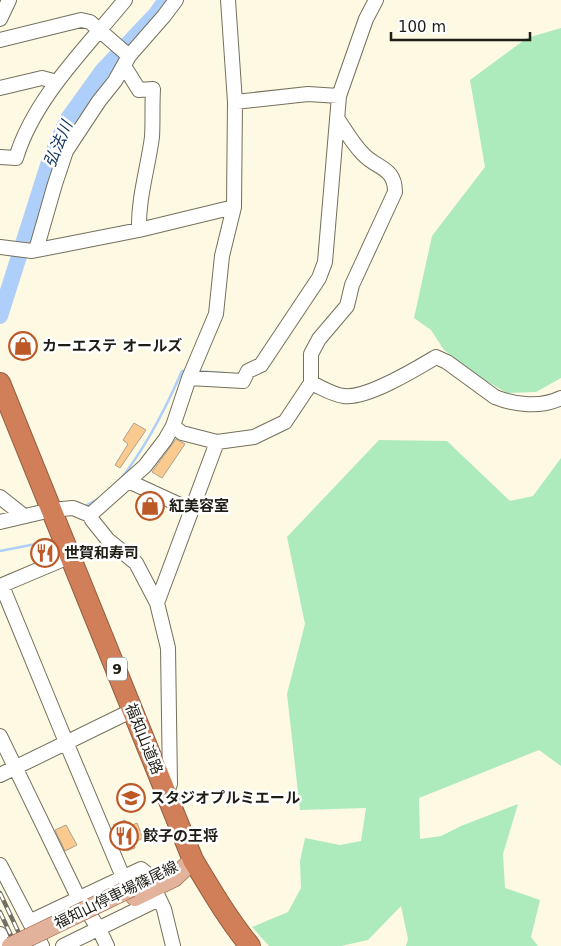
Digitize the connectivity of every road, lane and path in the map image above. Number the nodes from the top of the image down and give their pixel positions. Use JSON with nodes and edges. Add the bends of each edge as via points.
{"nodes":[{"id":1,"x":9,"y":0,"type":"edge"},
{"id":2,"x":125,"y":0,"type":"edge"},
{"id":3,"x":176,"y":0,"type":"edge"},
{"id":4,"x":228,"y":0,"type":"edge"},
{"id":5,"x":376,"y":0,"type":"edge"},
{"id":6,"x":0,"y":19,"type":"edge"},
{"id":7,"x":100,"y":31,"type":"junction"},
{"id":8,"x":0,"y":40,"type":"edge"},
{"id":9,"x":127,"y":61,"type":"junction"},
{"id":10,"x":58,"y":82,"type":"junction"},
{"id":11,"x":0,"y":88,"type":"edge"},
{"id":12,"x":339,"y":96,"type":"junction"},
{"id":13,"x":234,"y":102,"type":"junction"},
{"id":14,"x":337,"y":118,"type":"junction"},
{"id":15,"x":0,"y":157,"type":"edge"},
{"id":16,"x":234,"y":207,"type":"junction"},
{"id":17,"x":139,"y":230,"type":"junction"},
{"id":18,"x":0,"y":247,"type":"edge"},
{"id":19,"x":36,"y":250,"type":"junction"},
{"id":20,"x":189,"y":378,"type":"junction"},
{"id":21,"x":311,"y":383,"type":"junction"},
{"id":22,"x":0,"y":384,"type":"edge"},
{"id":23,"x":561,"y":398,"type":"edge"},
{"id":24,"x":173,"y":426,"type":"junction"},
{"id":25,"x":217,"y":442,"type":"junction"},
{"id":26,"x":128,"y":481,"type":"junction"},
{"id":27,"x":0,"y":497,"type":"edge"},
{"id":28,"x":52,"y":510,"type":"junction"},
{"id":29,"x":191,"y":510,"type":"junction"},
{"id":30,"x":90,"y":515,"type":"junction"},
{"id":31,"x":24,"y":516,"type":"junction"},
{"id":32,"x":0,"y":522,"type":"edge"},
{"id":33,"x":71,"y":556,"type":"junction"},
{"id":34,"x":1,"y":586,"type":"edge"},
{"id":35,"x":157,"y":603,"type":"junction"},
{"id":36,"x":133,"y":710,"type":"junction"},
{"id":37,"x":0,"y":736,"type":"edge"},
{"id":38,"x":66,"y":742,"type":"junction"},
{"id":39,"x":15,"y":767,"type":"junction"},
{"id":40,"x":0,"y":775,"type":"edge"},
{"id":41,"x":166,"y":793,"type":"junction"},
{"id":42,"x":194,"y":860,"type":"junction"},
{"id":43,"x":0,"y":865,"type":"edge"},
{"id":44,"x":129,"y":887,"type":"junction"},
{"id":45,"x":155,"y":888,"type":"junction"},
{"id":46,"x":79,"y":899,"type":"junction"},
{"id":47,"x":31,"y":921,"type":"junction"},
{"id":48,"x":99,"y":929,"type":"junction"},
{"id":49,"x":3,"y":940,"type":"edge"},
{"id":50,"x":34,"y":946,"type":"edge"},
{"id":51,"x":42,"y":946,"type":"edge"},
{"id":52,"x":63,"y":946,"type":"edge"},
{"id":53,"x":107,"y":946,"type":"edge"},
{"id":54,"x":173,"y":946,"type":"edge"},
{"id":55,"x":250,"y":946,"type":"edge"}],
"edges":[{"from":1,"to":6,"type":"street"},
{"from":2,"to":7,"type":"street"},
{"from":3,"to":9,"type":"street"},
{"from":4,"to":13,"type":"street"},
{"from":5,"to":12,"type":"street"},
{"from":7,"to":8,"type":"street","via":[[90,22],[81,20]]},
{"from":7,"to":9,"type":"street"},
{"from":7,"to":10,"type":"street"},
{"from":9,"to":17,"type":"street","via":[[140,90],[153,89],[152,134],[138,208]]},
{"from":9,"to":19,"type":"street","via":[[66,152]]},
{"from":10,"to":11,"type":"street","via":[[42,78]]},
{"from":10,"to":15,"type":"street","via":[[22,138],[16,158]]},
{"from":12,"to":13,"type":"street","via":[[308,94]]},
{"from":12,"to":14,"type":"street"},
{"from":13,"to":16,"type":"street"},
{"from":14,"to":20,"type":"street","via":[[325,262],[319,278],[261,365],[246,376]]},
{"from":14,"to":21,"type":"street","via":[[363,154],[392,176],[395,192],[352,285],[347,306],[319,339],[311,354]]},
{"from":16,"to":17,"type":"street"},
{"from":16,"to":20,"type":"street","via":[[222,256],[216,314]]},
{"from":17,"to":19,"type":"street"},
{"from":18,"to":19,"type":"street"},
{"from":20,"to":24,"type":"street"},
{"from":21,"to":23,"type":"street","via":[[342,396],[355,396],[405,375],[436,357],[495,397],[512,403],[534,404]]},
{"from":21,"to":25,"type":"street","via":[[285,422],[254,438]]},
{"from":22,"to":28,"type":"highway","name":"福知山道路","number":"9"},
{"from":24,"to":25,"type":"street","via":[[182,433]]},
{"from":24,"to":26,"type":"street","via":[[145,466]]},
{"from":25,"to":29,"type":"street"},
{"from":26,"to":29,"type":"street"},
{"from":26,"to":30,"type":"street"},
{"from":27,"to":31,"type":"street"},
{"from":28,"to":30,"type":"street","via":[[73,508]]},
{"from":28,"to":31,"type":"street"},
{"from":28,"to":33,"type":"highway","name":"福知山道路","number":"9"},
{"from":29,"to":35,"type":"street"},
{"from":30,"to":35,"type":"street","via":[[108,540],[136,563]]},
{"from":31,"to":32,"type":"street"},
{"from":33,"to":34,"type":"street"},
{"from":33,"to":36,"type":"highway","name":"福知山道路","number":"9"},
{"from":34,"to":38,"type":"street"},
{"from":35,"to":41,"type":"street","via":[[168,648],[170,784]]},
{"from":36,"to":38,"type":"street"},
{"from":36,"to":41,"type":"highway","name":"福知山道路","number":"9"},
{"from":37,"to":39,"type":"street"},
{"from":38,"to":39,"type":"street"},
{"from":38,"to":44,"type":"street"},
{"from":39,"to":40,"type":"street"},
{"from":39,"to":46,"type":"street"},
{"from":41,"to":42,"type":"highway","name":"福知山道路","number":"9"},
{"from":42,"to":45,"type":"main road","name":"福知山停車場篠尾線","via":[[171,867]]},
{"from":42,"to":55,"type":"highway","name":"福知山道路","number":"9","via":[[219,903]]},
{"from":43,"to":47,"type":"street","via":[[24,914]]},
{"from":44,"to":45,"type":"main road","name":"福知山停車場篠尾線"},
{"from":44,"to":46,"type":"street"},
{"from":44,"to":49,"type":"main road","name":"福知山停車場篠尾線","bridge":true},
{"from":44,"to":50,"type":"main road","name":"福知山停車場篠尾線"},
{"from":45,"to":48,"type":"street"},
{"from":45,"to":54,"type":"street"},
{"from":46,"to":47,"type":"street"},
{"from":46,"to":48,"type":"street"},
{"from":47,"to":51,"type":"street"},
{"from":48,"to":52,"type":"street"},
{"from":48,"to":53,"type":"street"}]}
